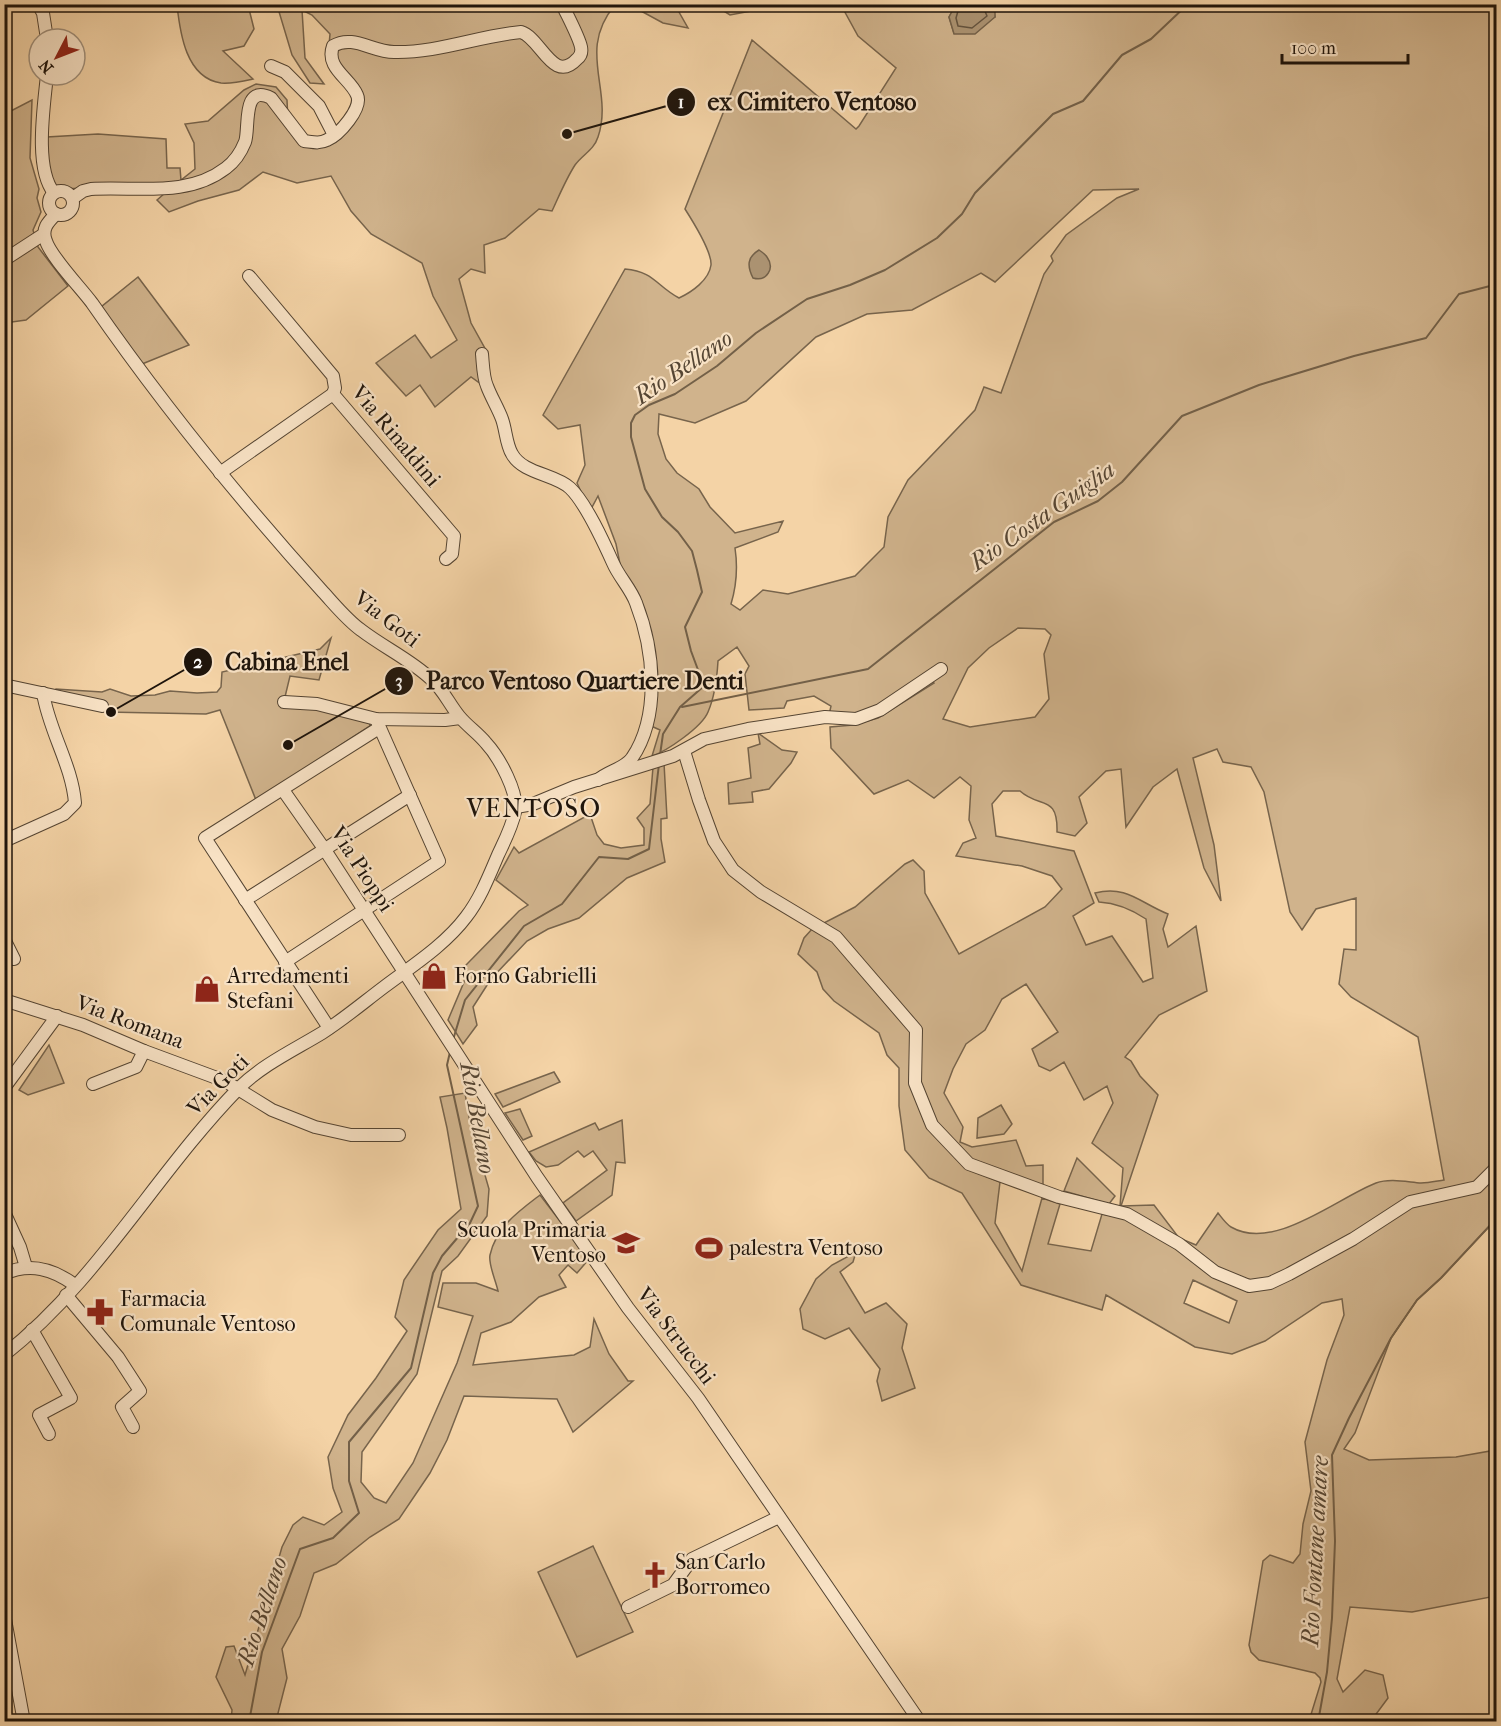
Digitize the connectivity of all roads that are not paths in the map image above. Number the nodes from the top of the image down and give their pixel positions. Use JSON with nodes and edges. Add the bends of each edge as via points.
{"nodes":[{"id":1,"x":38,"y":4,"type":"edge"},
{"id":2,"x":562,"y":4,"type":"edge"},
{"id":3,"x":45,"y":27,"type":"edge"},
{"id":4,"x":271,"y":66,"type":"dead end"},
{"id":5,"x":46,"y":87,"type":"edge"},
{"id":6,"x":334,"y":135,"type":"junction"},
{"id":7,"x":54,"y":193,"type":"junction"},
{"id":8,"x":73,"y":198,"type":"junction"},
{"id":9,"x":56,"y":214,"type":"junction"},
{"id":10,"x":44,"y":234,"type":"junction"},
{"id":11,"x":4,"y":260,"type":"edge"},
{"id":12,"x":249,"y":276,"type":"dead end"},
{"id":13,"x":482,"y":354,"type":"dead end"},
{"id":14,"x":333,"y":394,"type":"junction"},
{"id":15,"x":220,"y":473,"type":"junction"},
{"id":16,"x":446,"y":559,"type":"dead end"},
{"id":17,"x":941,"y":669,"type":"dead end"},
{"id":18,"x":4,"y":685,"type":"edge"},
{"id":19,"x":43,"y":693,"type":"junction"},
{"id":20,"x":284,"y":702,"type":"dead end"},
{"id":21,"x":102,"y":706,"type":"dead end"},
{"id":22,"x":460,"y":718,"type":"junction"},
{"id":23,"x":377,"y":724,"type":"junction"},
{"id":24,"x":684,"y":751,"type":"junction"},
{"id":25,"x":598,"y":780,"type":"junction"},
{"id":26,"x":283,"y":790,"type":"junction"},
{"id":27,"x":410,"y":795,"type":"junction"},
{"id":28,"x":516,"y":807,"type":"junction"},
{"id":29,"x":4,"y":841,"type":"edge"},
{"id":30,"x":324,"y":850,"type":"junction"},
{"id":31,"x":245,"y":900,"type":"junction"},
{"id":32,"x":364,"y":911,"type":"junction"},
{"id":33,"x":4,"y":939,"type":"edge"},
{"id":34,"x":14,"y":959,"type":"dead end"},
{"id":35,"x":285,"y":962,"type":"junction"},
{"id":36,"x":404,"y":972,"type":"junction"},
{"id":37,"x":4,"y":1000,"type":"edge"},
{"id":38,"x":57,"y":1016,"type":"junction"},
{"id":39,"x":329,"y":1028,"type":"junction"},
{"id":40,"x":144,"y":1051,"type":"junction"},
{"id":41,"x":93,"y":1083,"type":"dead end"},
{"id":42,"x":4,"y":1088,"type":"edge"},
{"id":43,"x":238,"y":1089,"type":"junction"},
{"id":44,"x":399,"y":1135,"type":"dead end"},
{"id":45,"x":1497,"y":1168,"type":"edge"},
{"id":46,"x":4,"y":1212,"type":"edge"},
{"id":47,"x":26,"y":1267,"type":"junction"},
{"id":48,"x":4,"y":1274,"type":"edge"},
{"id":49,"x":75,"y":1285,"type":"junction"},
{"id":50,"x":66,"y":1296,"type":"junction"},
{"id":51,"x":33,"y":1330,"type":"junction"},
{"id":52,"x":4,"y":1355,"type":"edge"},
{"id":53,"x":133,"y":1427,"type":"dead end"},
{"id":54,"x":49,"y":1434,"type":"dead end"},
{"id":55,"x":779,"y":1517,"type":"junction"},
{"id":56,"x":628,"y":1607,"type":"dead end"},
{"id":57,"x":4,"y":1614,"type":"edge"},
{"id":58,"x":24,"y":1722,"type":"edge"},
{"id":59,"x":920,"y":1722,"type":"edge"}],
"edges":[{"from":1,"to":3,"type":"street"},
{"from":2,"to":6,"type":"street","via":[[582,47],[581,56],[570,67],[563,68],[547,58],[521,32],[419,52],[390,52],[341,41],[333,46],[331,57],[358,100],[353,114]]},
{"from":4,"to":6,"type":"street","via":[[285,72],[319,106]]},
{"from":5,"to":7,"type":"street","via":[[44,173]]},
{"from":6,"to":8,"type":"street","via":[[317,143],[304,141],[271,98],[256,96],[248,109],[246,141],[237,157],[207,179],[179,189],[91,189]]},
{"from":7,"to":8,"type":"street","via":[[66,191]]},
{"from":7,"to":9,"type":"street","via":[[49,206]]},
{"from":8,"to":9,"type":"street","via":[[70,212]]},
{"from":9,"to":10,"type":"street"},
{"from":10,"to":11,"type":"street"},
{"from":10,"to":15,"type":"street","name":"Via Goti","via":[[49,247],[134,364]]},
{"from":12,"to":14,"type":"street","via":[[333,376]]},
{"from":13,"to":25,"type":"street","via":[[485,384],[502,418],[512,455],[540,475],[563,482],[578,498],[636,601],[645,631],[651,692],[646,728],[631,758]]},
{"from":14,"to":15,"type":"street","name":"Via Rinaldini"},
{"from":14,"to":16,"type":"street","name":"Via Rinaldini","via":[[454,536],[452,554]]},
{"from":15,"to":22,"type":"street","name":"Via Goti","via":[[322,592],[358,628],[429,676]]},
{"from":17,"to":24,"type":"street","via":[[880,710],[856,719],[825,717],[748,729],[699,740]]},
{"from":18,"to":19,"type":"street"},
{"from":19,"to":21,"type":"street"},
{"from":19,"to":29,"type":"street","via":[[74,786],[75,803],[64,814]]},
{"from":20,"to":23,"type":"street","via":[[317,704]]},
{"from":22,"to":23,"type":"street"},
{"from":22,"to":28,"type":"street","name":"Via Goti","via":[[494,752],[512,788]]},
{"from":23,"to":26,"type":"street"},
{"from":23,"to":27,"type":"street"},
{"from":24,"to":25,"type":"street"},
{"from":24,"to":45,"type":"street","via":[[714,841],[733,870],[761,892],[836,937],[916,1030],[915,1083],[932,1125],[969,1164],[1059,1197],[1127,1214],[1179,1244],[1215,1272],[1249,1286],[1270,1283],[1289,1274],[1410,1202],[1477,1187]]},
{"from":25,"to":28,"type":"street"},
{"from":26,"to":30,"type":"street","name":"Via Pioppi"},
{"from":26,"to":31,"type":"street","via":[[205,838]]},
{"from":27,"to":30,"type":"street"},
{"from":27,"to":32,"type":"street","via":[[439,861]]},
{"from":28,"to":36,"type":"street","name":"Via Goti","via":[[488,878],[466,917]]},
{"from":30,"to":31,"type":"street"},
{"from":30,"to":32,"type":"street","name":"Via Pioppi"},
{"from":31,"to":35,"type":"street"},
{"from":32,"to":35,"type":"street"},
{"from":32,"to":36,"type":"street","name":"Via Pioppi"},
{"from":33,"to":34,"type":"street"},
{"from":35,"to":39,"type":"street"},
{"from":36,"to":39,"type":"street","name":"Via Goti"},
{"from":36,"to":55,"type":"street","name":"Via Strucchi","via":[[618,1295],[698,1398]]},
{"from":37,"to":38,"type":"street","name":"Via Romana"},
{"from":38,"to":40,"type":"street","name":"Via Romana"},
{"from":38,"to":42,"type":"street"},
{"from":39,"to":43,"type":"street","name":"Via Goti"},
{"from":40,"to":41,"type":"street","via":[[136,1067]]},
{"from":40,"to":43,"type":"street","name":"Via Romana"},
{"from":43,"to":44,"type":"street","name":"Via Romana","via":[[272,1110],[327,1130],[351,1135]]},
{"from":43,"to":49,"type":"street","name":"Via Goti"},
{"from":46,"to":47,"type":"street"},
{"from":47,"to":48,"type":"street"},
{"from":47,"to":49,"type":"street","via":[[51,1271]]},
{"from":49,"to":50,"type":"street","name":"Via Goti"},
{"from":50,"to":51,"type":"street","name":"Via Goti"},
{"from":50,"to":53,"type":"street","via":[[118,1357],[140,1391],[122,1407]]},
{"from":51,"to":52,"type":"street","name":"Via Goti"},
{"from":51,"to":54,"type":"street","via":[[71,1398],[39,1415]]},
{"from":55,"to":56,"type":"street","via":[[692,1559],[673,1585]]},
{"from":55,"to":59,"type":"street","name":"Via Strucchi"},
{"from":57,"to":58,"type":"street"}]}
